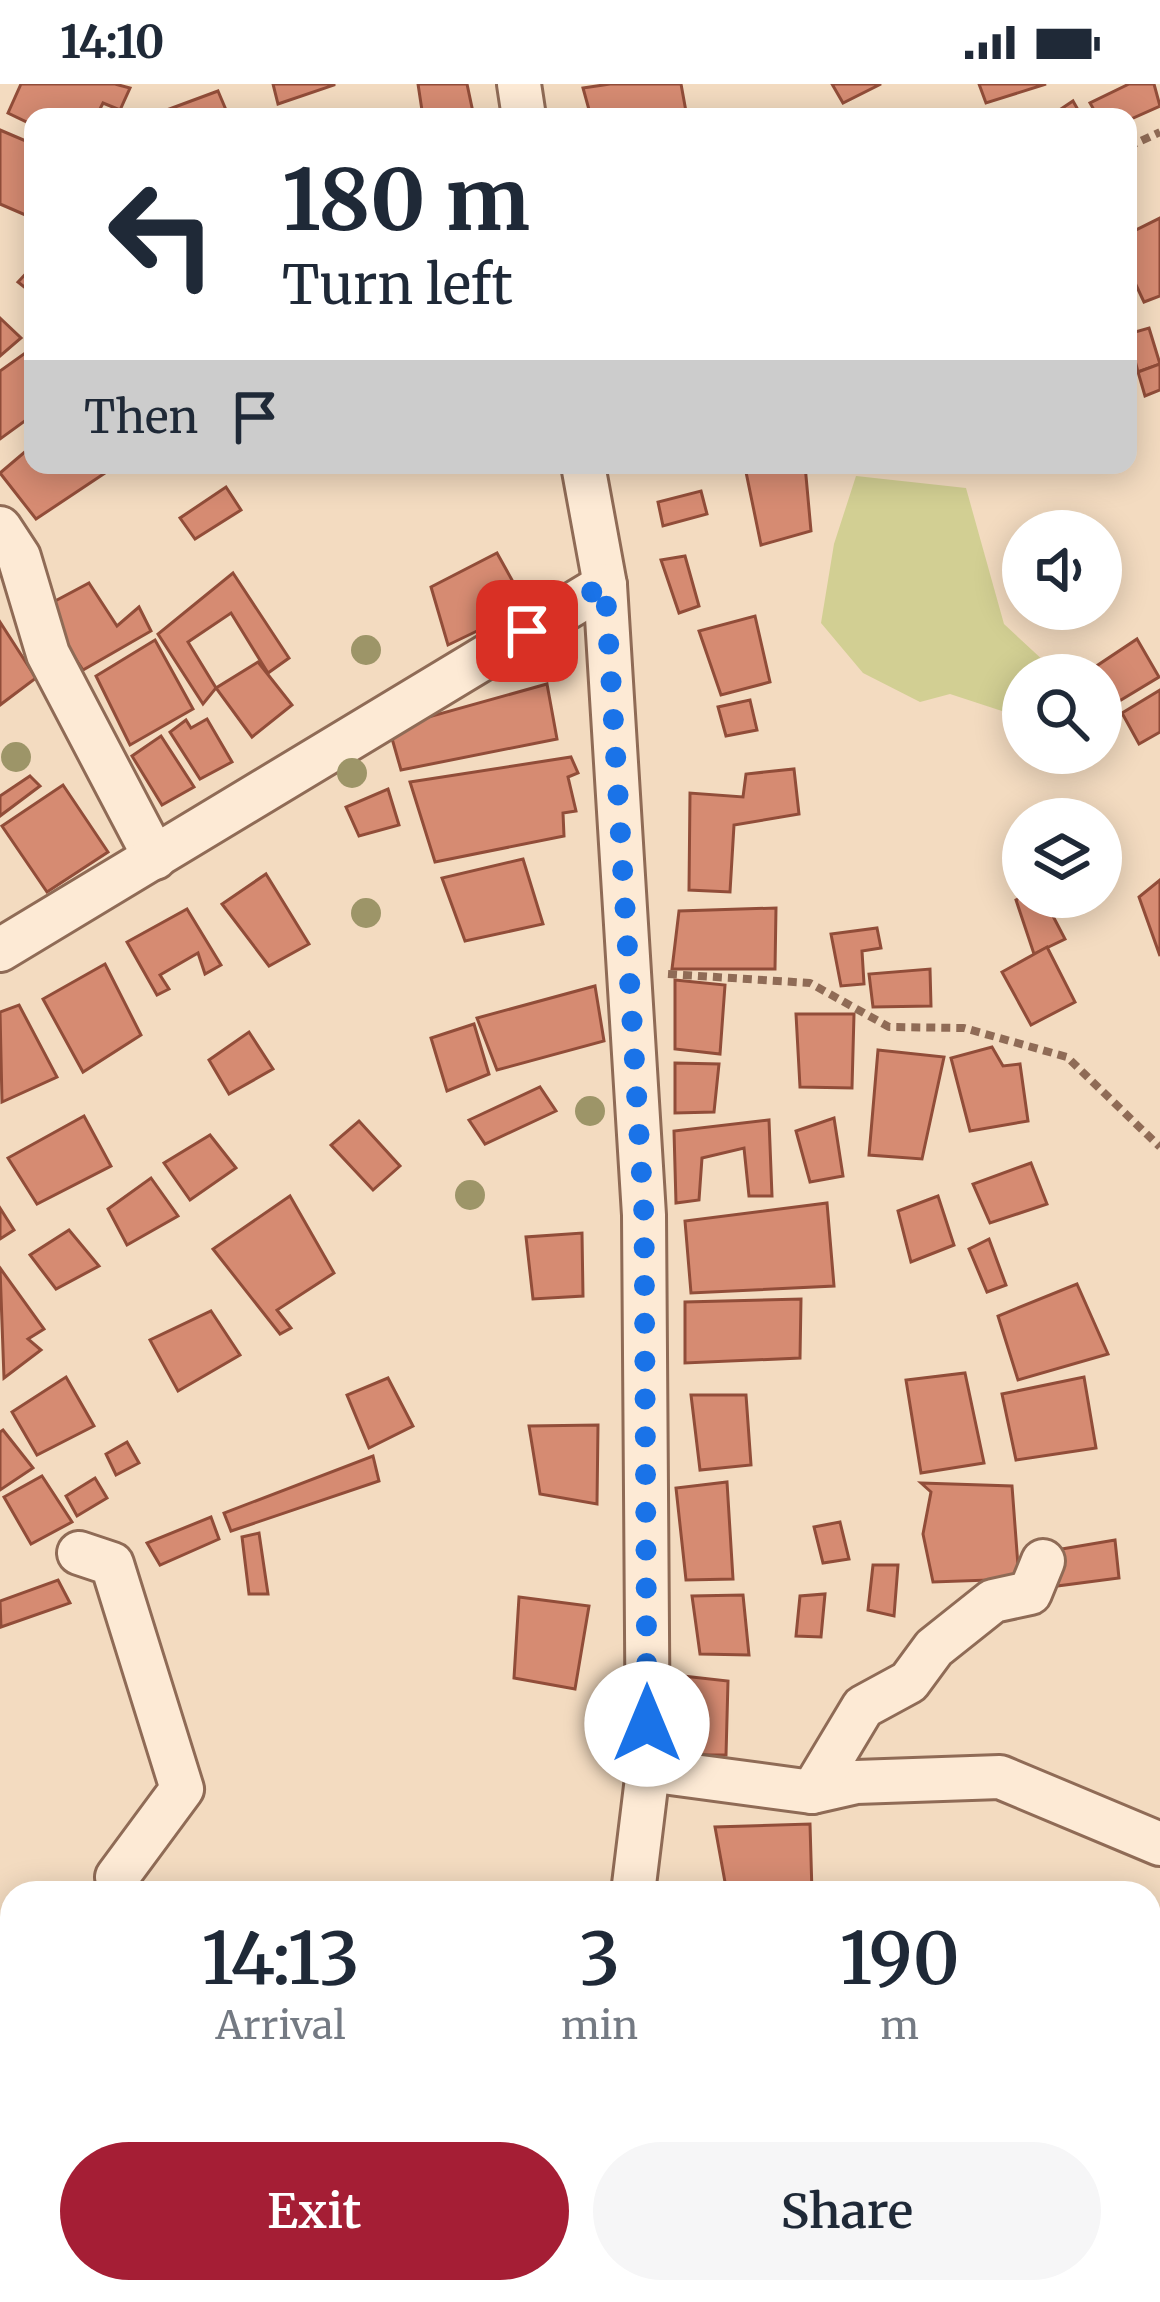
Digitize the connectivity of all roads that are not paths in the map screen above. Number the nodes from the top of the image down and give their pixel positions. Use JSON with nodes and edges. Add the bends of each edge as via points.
{"nodes":[{"id":1,"x":585,"y":474,"type":"edge"},
{"id":2,"x":0,"y":528,"type":"edge"},
{"id":3,"x":605,"y":584,"type":"junction"},
{"id":4,"x":154,"y":858,"type":"junction"},
{"id":5,"x":0,"y":950,"type":"edge"},
{"id":6,"x":79,"y":1552,"type":"dead end"},
{"id":7,"x":1043,"y":1561,"type":"dead end"},
{"id":8,"x":647,"y":1770,"type":"junction"},
{"id":9,"x":812,"y":1792,"type":"junction"},
{"id":10,"x":124,"y":1822,"type":"dead end"},
{"id":11,"x":1160,"y":1844,"type":"edge"},
{"id":12,"x":117,"y":1881,"type":"edge"},
{"id":13,"x":119,"y":1881,"type":"edge"},
{"id":14,"x":634,"y":1881,"type":"edge"}],
"edges":[{"from":1,"to":3,"type":"street"},
{"from":2,"to":4,"type":"street","via":[[19,557],[48,653]]},
{"from":3,"to":4,"type":"street"},
{"from":3,"to":8,"type":"street","via":[[644,1215]]},
{"from":4,"to":5,"type":"street"},
{"from":6,"to":13,"type":"street","via":[[112,1564],[182,1789]]},
{"from":7,"to":9,"type":"street","via":[[1030,1593],[993,1600],[934,1648],[909,1682],[863,1707]]},
{"from":8,"to":9,"type":"street"},
{"from":8,"to":14,"type":"street"},
{"from":9,"to":11,"type":"street","via":[[856,1782],[1000,1777]]},
{"from":10,"to":12,"type":"street"}]}
